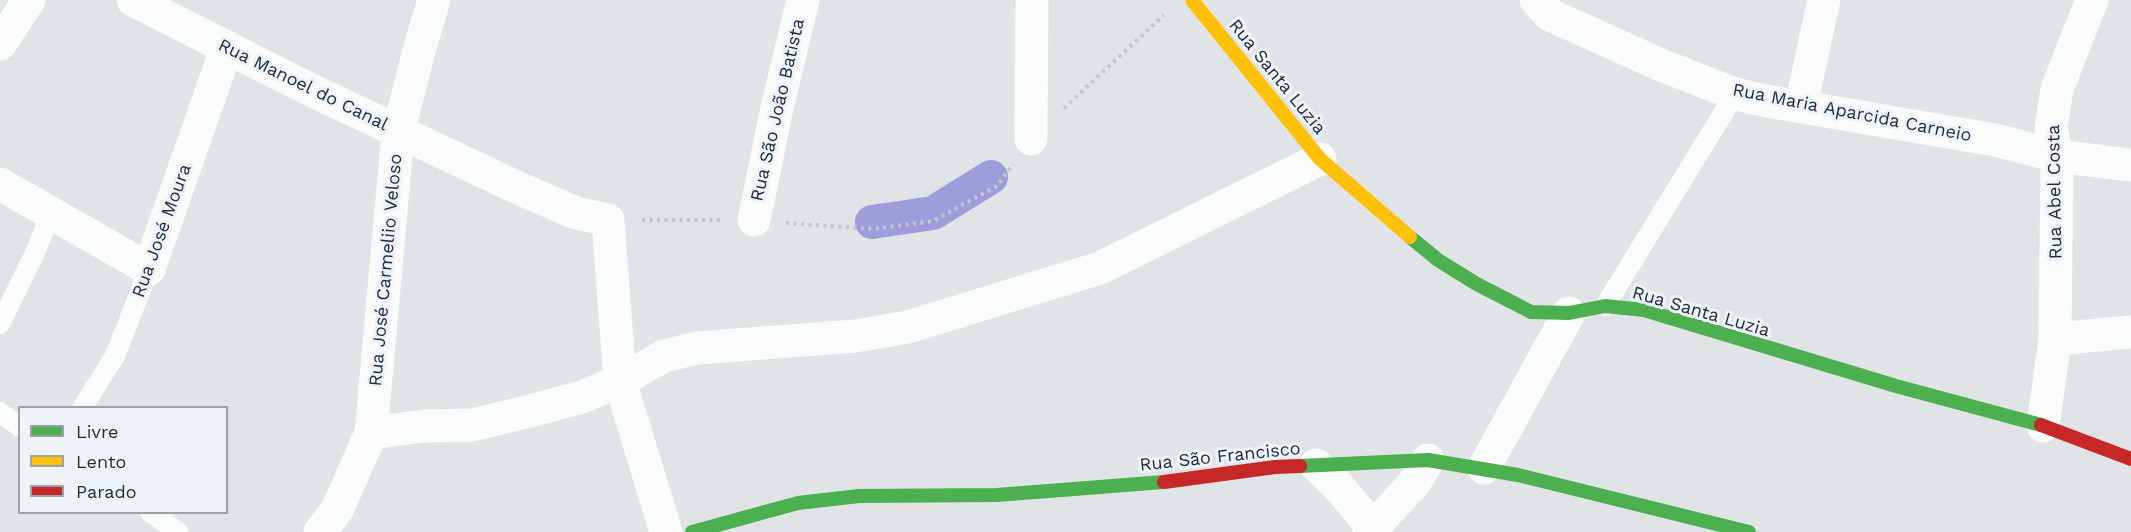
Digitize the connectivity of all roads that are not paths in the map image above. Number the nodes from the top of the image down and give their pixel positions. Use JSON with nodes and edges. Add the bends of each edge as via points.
{"nodes":[{"id":1,"x":29,"y":0,"type":"edge"},
{"id":2,"x":133,"y":0,"type":"edge"},
{"id":3,"x":434,"y":0,"type":"edge"},
{"id":4,"x":803,"y":0,"type":"edge"},
{"id":5,"x":1032,"y":0,"type":"edge"},
{"id":6,"x":1192,"y":0,"type":"edge"},
{"id":7,"x":1824,"y":0,"type":"edge"},
{"id":8,"x":2092,"y":0,"type":"edge"},
{"id":9,"x":1543,"y":8,"type":"edge"},
{"id":10,"x":179,"y":11,"type":"edge"},
{"id":11,"x":0,"y":44,"type":"edge"},
{"id":12,"x":227,"y":47,"type":"junction"},
{"id":13,"x":1735,"y":93,"type":"junction"},
{"id":14,"x":1801,"y":106,"type":"junction"},
{"id":15,"x":398,"y":133,"type":"junction"},
{"id":16,"x":1031,"y":139,"type":"road end"},
{"id":17,"x":2057,"y":156,"type":"junction"},
{"id":18,"x":1320,"y":159,"type":"junction"},
{"id":19,"x":2131,"y":165,"type":"edge"},
{"id":20,"x":0,"y":184,"type":"edge"},
{"id":21,"x":51,"y":213,"type":"junction"},
{"id":22,"x":754,"y":220,"type":"road end"},
{"id":23,"x":148,"y":269,"type":"junction"},
{"id":24,"x":1605,"y":306,"type":"junction"},
{"id":25,"x":1569,"y":313,"type":"junction"},
{"id":26,"x":0,"y":324,"type":"edge"},
{"id":27,"x":2131,"y":332,"type":"edge"},
{"id":28,"x":2055,"y":339,"type":"junction"},
{"id":29,"x":620,"y":381,"type":"junction"},
{"id":30,"x":83,"y":406,"type":"edge"},
{"id":31,"x":0,"y":412,"type":"edge"},
{"id":32,"x":18,"y":426,"type":"edge"},
{"id":33,"x":2043,"y":426,"type":"junction"},
{"id":34,"x":371,"y":433,"type":"junction"},
{"id":35,"x":2131,"y":459,"type":"edge"},
{"id":36,"x":1428,"y":460,"type":"junction"},
{"id":37,"x":1316,"y":465,"type":"junction"},
{"id":38,"x":1484,"y":468,"type":"junction"},
{"id":39,"x":151,"y":514,"type":"edge"},
{"id":40,"x":1371,"y":531,"type":"edge"},
{"id":41,"x":178,"y":532,"type":"edge"},
{"id":42,"x":320,"y":532,"type":"edge"},
{"id":43,"x":666,"y":532,"type":"edge"},
{"id":44,"x":692,"y":532,"type":"edge"},
{"id":45,"x":1749,"y":532,"type":"edge"}],
"edges":[{"from":1,"to":11,"type":"street"},
{"from":2,"to":10,"type":"street","name":"Rua Manoel do Canal"},
{"from":3,"to":15,"type":"street","name":"Rua José Carmeliio Veloso"},
{"from":4,"to":22,"type":"street","name":"Rua São João Batista"},
{"from":5,"to":16,"type":"street"},
{"from":6,"to":18,"type":"street","name":"Rua Santa Luzia"},
{"from":7,"to":14,"type":"street"},
{"from":8,"to":17,"type":"street","name":"Rua Abel Costa","via":[[2057,89],[2052,128]]},
{"from":9,"to":13,"type":"street","name":"Rua Maria Aparcida Carneio","via":[[1661,65]]},
{"from":10,"to":12,"type":"street","name":"Rua Manoel do Canal"},
{"from":12,"to":15,"type":"street","name":"Rua Manoel do Canal"},
{"from":12,"to":23,"type":"street","name":"Rua José Moura"},
{"from":13,"to":14,"type":"street","name":"Rua Maria Aparcida Carneio"},
{"from":13,"to":24,"type":"lane"},
{"from":14,"to":17,"type":"street","name":"Rua Maria Aparcida Carneio","via":[[1995,140]]},
{"from":15,"to":29,"type":"street","name":"Rua Manoel do Canal","via":[[576,213],[608,220]]},
{"from":15,"to":34,"type":"street","name":"Rua José Carmeliio Veloso"},
{"from":17,"to":19,"type":"street","name":"Rua Maria Aparcida Carneio"},
{"from":17,"to":28,"type":"street","name":"Rua Abel Costa"},
{"from":18,"to":25,"type":"street","name":"Rua Santa Luzia","via":[[1438,260],[1475,283],[1531,312]]},
{"from":18,"to":29,"type":"street","via":[[1100,268],[908,327],[855,336],[697,348],[664,356]]},
{"from":20,"to":21,"type":"street"},
{"from":21,"to":23,"type":"street"},
{"from":21,"to":26,"type":"lane"},
{"from":23,"to":30,"type":"lane","name":"Rua José Moura","via":[[115,356]]},
{"from":24,"to":25,"type":"street","name":"Rua Santa Luzia"},
{"from":24,"to":33,"type":"street","name":"Rua Santa Luzia","via":[[1644,310],[1873,380]]},
{"from":25,"to":38,"type":"street"},
{"from":27,"to":28,"type":"street"},
{"from":28,"to":33,"type":"street","name":"Rua Abel Costa"},
{"from":29,"to":34,"type":"street","via":[[582,397],[472,425]]},
{"from":29,"to":43,"type":"street"},
{"from":31,"to":32,"type":"lane"},
{"from":33,"to":35,"type":"street","name":"Rua Santa Luzia"},
{"from":34,"to":42,"type":"street","name":"Rua José Carmeliio Veloso","via":[[337,510]]},
{"from":36,"to":37,"type":"street","name":"Rua São Francisco"},
{"from":36,"to":38,"type":"street","name":"Rua São Francisco"},
{"from":36,"to":40,"type":"street","via":[[1415,482]]},
{"from":37,"to":40,"type":"street","via":[[1338,486]]},
{"from":37,"to":44,"type":"street","name":"Rua São Francisco","via":[[1088,489],[997,495],[859,496],[798,504]]},
{"from":38,"to":45,"type":"street","name":"Rua São Francisco"},
{"from":39,"to":41,"type":"lane"}]}
